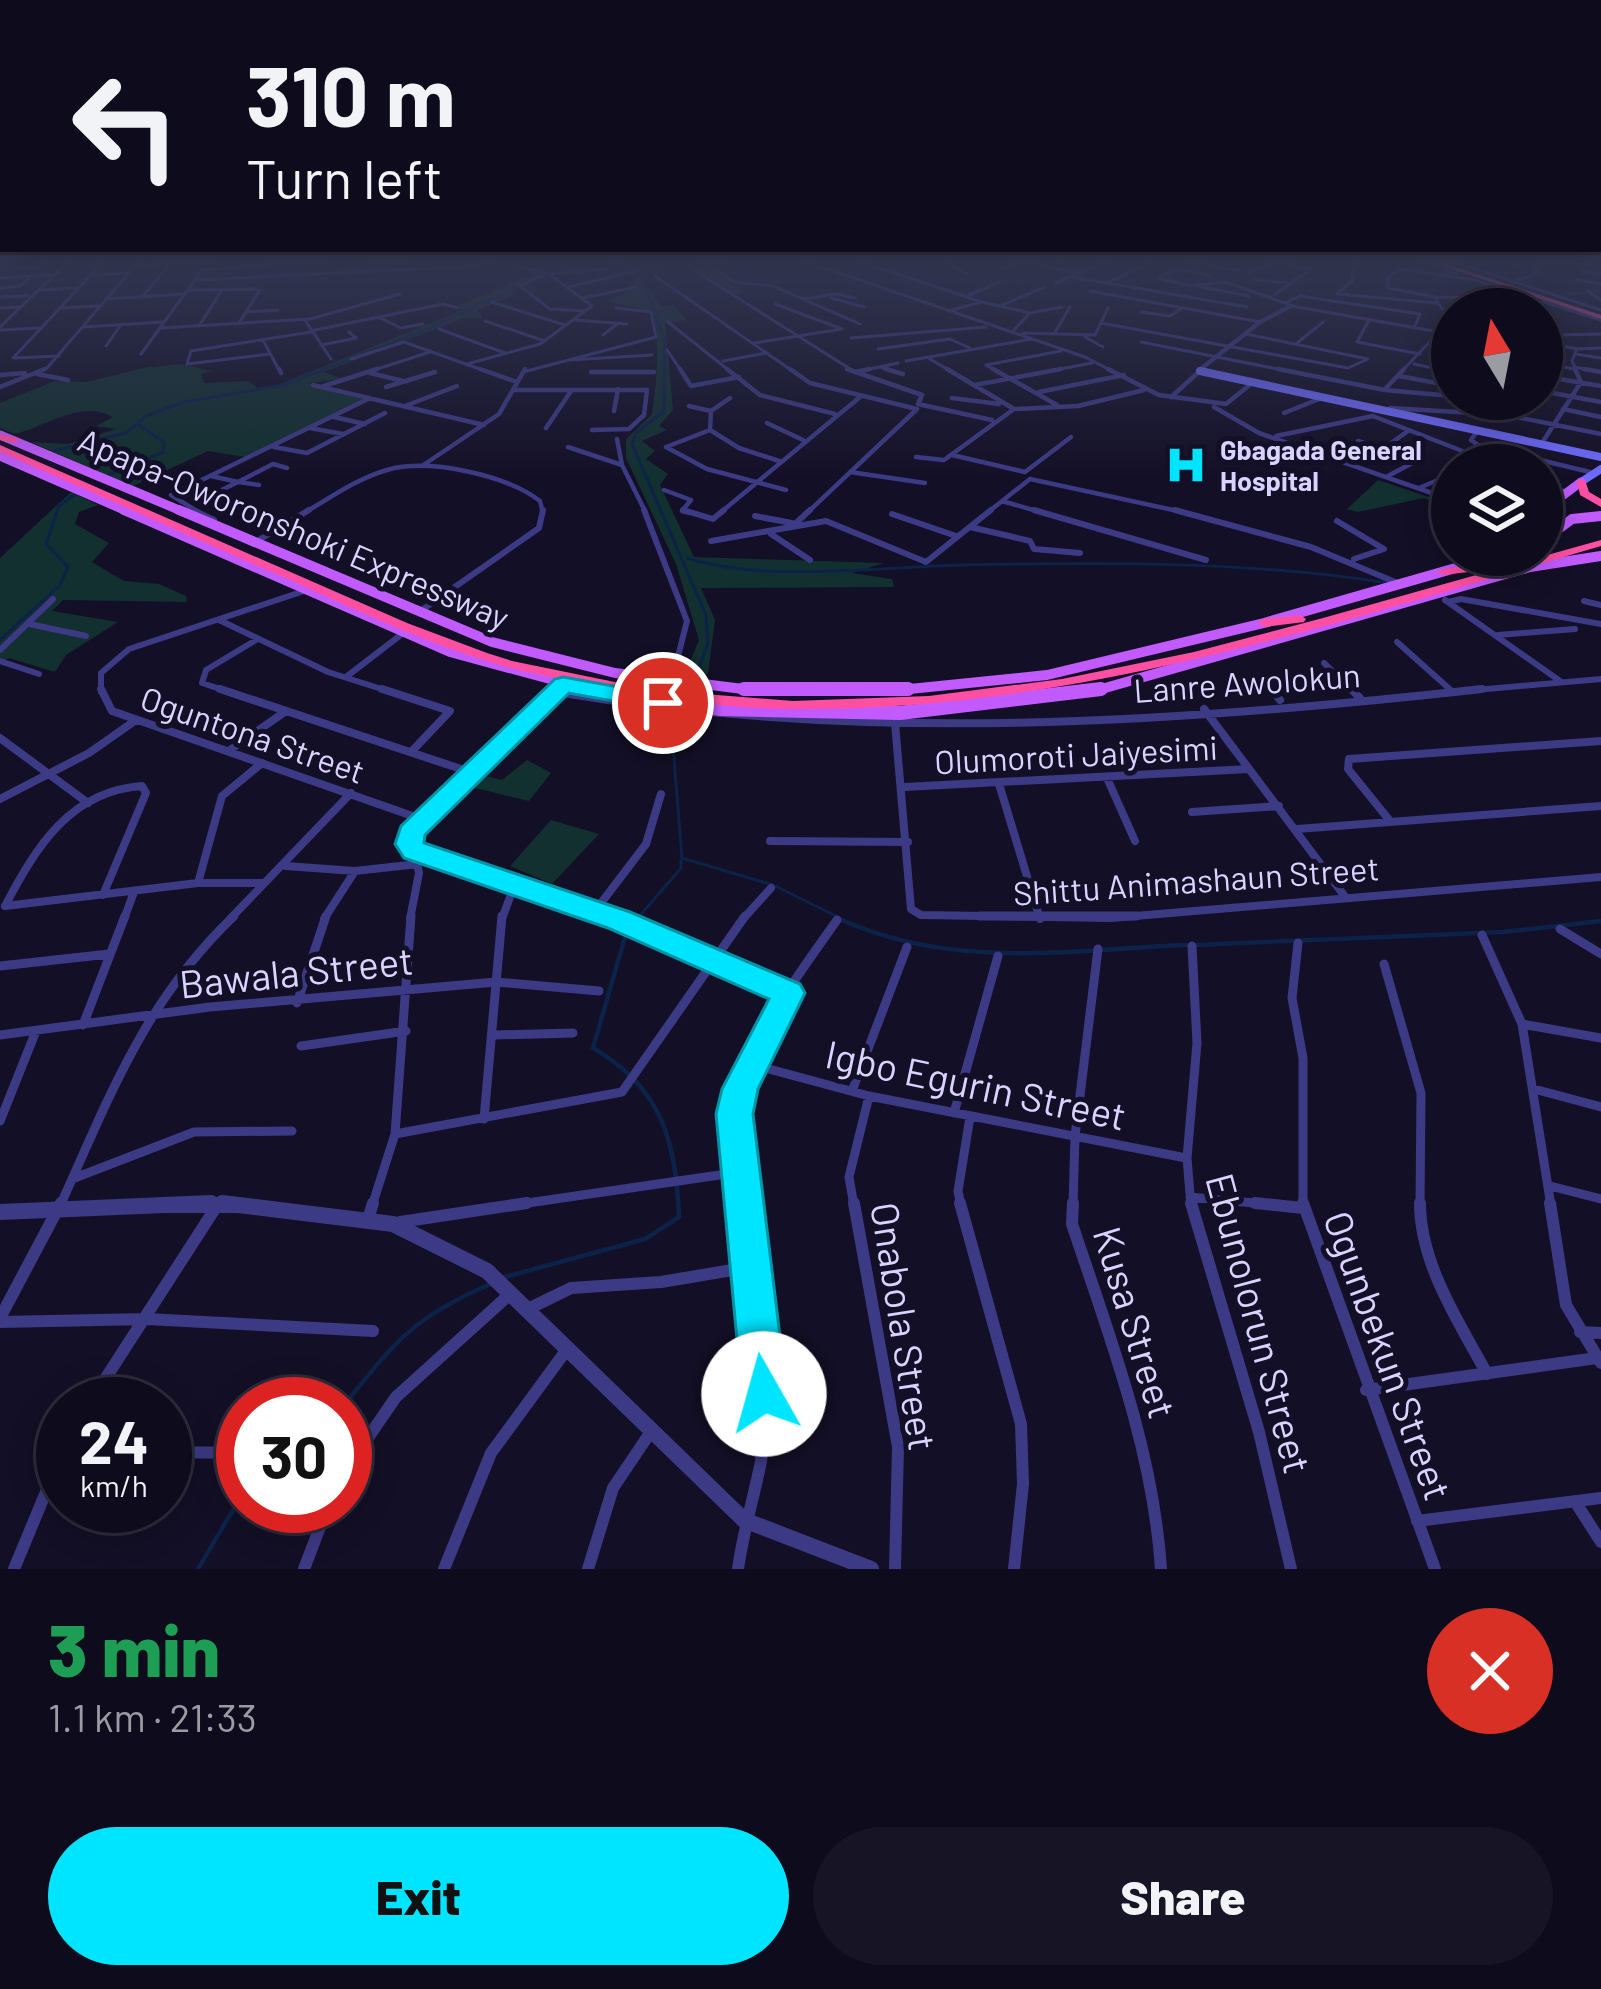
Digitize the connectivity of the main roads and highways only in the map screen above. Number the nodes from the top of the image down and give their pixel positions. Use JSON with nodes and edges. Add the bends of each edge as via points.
{"nodes":[{"id":1,"x":1386,"y":408,"type":"junction"},
{"id":2,"x":1539,"y":442,"type":"junction"},
{"id":3,"x":2,"y":446,"type":"edge"},
{"id":4,"x":1600,"y":466,"type":"edge"},
{"id":5,"x":1581,"y":482,"type":"junction"},
{"id":6,"x":1563,"y":492,"type":"edge"},
{"id":7,"x":137,"y":504,"type":"junction"},
{"id":8,"x":1601,"y":504,"type":"edge"},
{"id":9,"x":1601,"y":516,"type":"edge"},
{"id":10,"x":1563,"y":527,"type":"edge"},
{"id":11,"x":1601,"y":532,"type":"edge"},
{"id":12,"x":1563,"y":540,"type":"edge"},
{"id":13,"x":1601,"y":543,"type":"edge"},
{"id":14,"x":1563,"y":551,"type":"edge"},
{"id":15,"x":1601,"y":560,"type":"edge"},
{"id":16,"x":1563,"y":565,"type":"edge"},
{"id":17,"x":1439,"y":576,"type":"edge"},
{"id":18,"x":1448,"y":576,"type":"edge"},
{"id":19,"x":1453,"y":576,"type":"edge"},
{"id":20,"x":1467,"y":576,"type":"edge"},
{"id":21,"x":1305,"y":615,"type":"junction"},
{"id":22,"x":1268,"y":626,"type":"junction"},
{"id":23,"x":1226,"y":653,"type":"junction"},
{"id":24,"x":1190,"y":663,"type":"junction"},
{"id":25,"x":674,"y":694,"type":"junction"},
{"id":26,"x":699,"y":700,"type":"junction"}],
"edges":[{"from":1,"to":1,"type":"main road","via":[[1201,369],[1252,383]]},
{"from":1,"to":2,"type":"main road"},
{"from":1,"to":2,"type":"main road"},
{"from":2,"to":4,"type":"main road","via":[[1588,454]]},
{"from":3,"to":7,"type":"highway"},
{"from":3,"to":7,"type":"main road","name":"Apapa-Oworonshoki Expressway"},
{"from":4,"to":5,"type":"main road"},
{"from":5,"to":6,"type":"main road"},
{"from":5,"to":8,"type":"highway"},
{"from":7,"to":25,"type":"main road","name":"Apapa-Oworonshoki Expressway","via":[[221,529],[530,653]]},
{"from":7,"to":25,"type":"highway","via":[[467,650],[590,683]]},
{"from":7,"to":25,"type":"main road","via":[[402,634],[560,688]]},
{"from":9,"to":10,"type":"main road"},
{"from":11,"to":12,"type":"highway"},
{"from":13,"to":14,"type":"highway"},
{"from":15,"to":16,"type":"main road"},
{"from":17,"to":21,"type":"main road"},
{"from":18,"to":21,"type":"highway"},
{"from":19,"to":23,"type":"highway"},
{"from":20,"to":23,"type":"main road","via":[[1443,598]]},
{"from":21,"to":22,"type":"highway"},
{"from":21,"to":22,"type":"highway"},
{"from":22,"to":26,"type":"highway","via":[[1127,666],[998,688]]},
{"from":23,"to":24,"type":"highway"},
{"from":23,"to":24,"type":"main road"},
{"from":24,"to":26,"type":"highway","via":[[934,703]]},
{"from":24,"to":26,"type":"main road","via":[[1030,703],[891,718]]},
{"from":25,"to":26,"type":"highway"}]}
